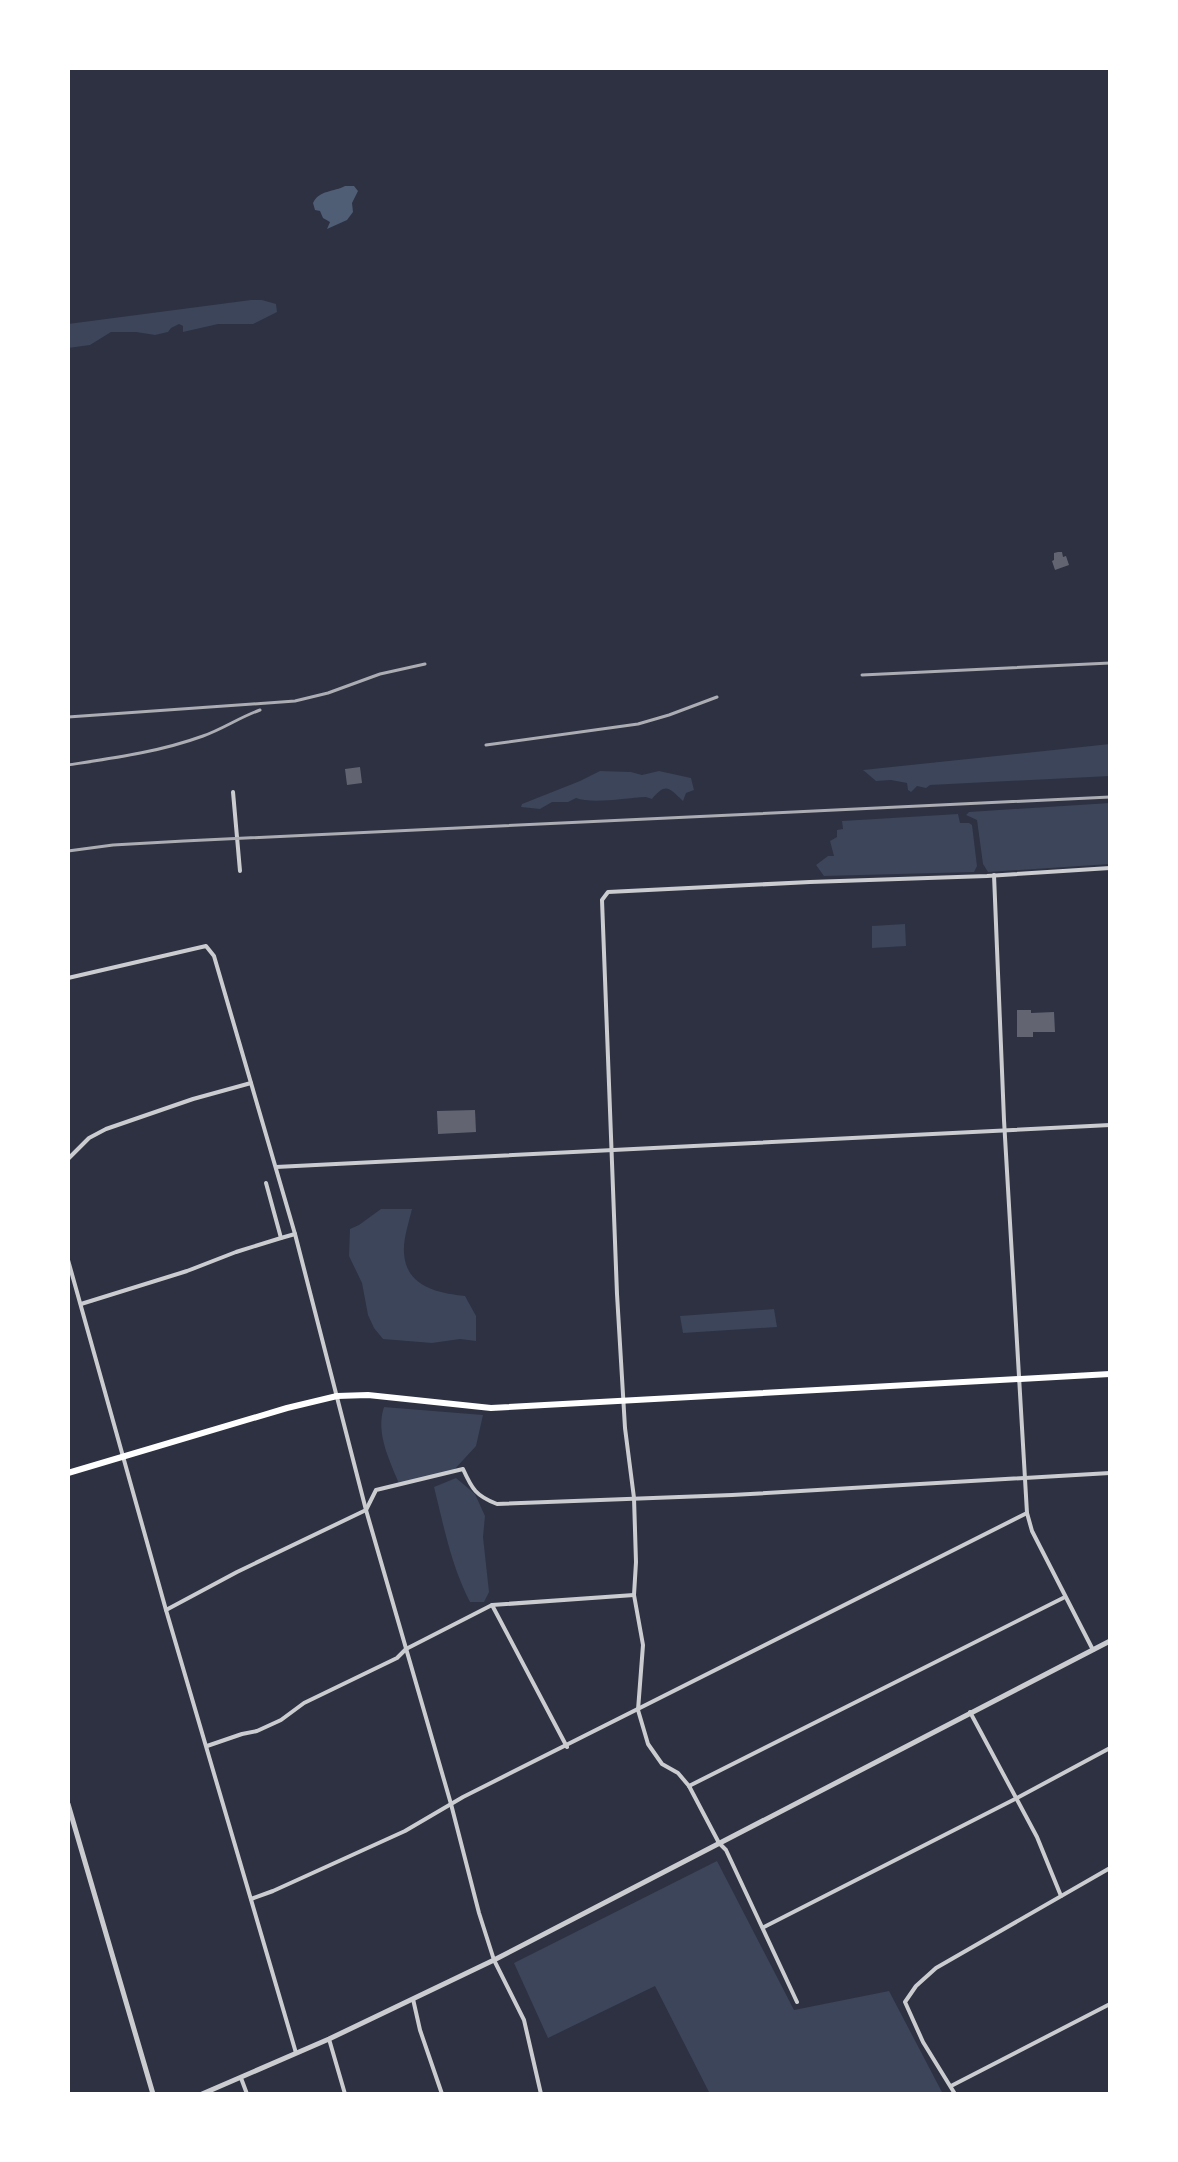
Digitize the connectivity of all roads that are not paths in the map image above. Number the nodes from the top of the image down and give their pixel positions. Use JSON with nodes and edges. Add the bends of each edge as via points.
{"nodes":[{"id":1,"x":233,"y":792,"type":"dead end"},
{"id":2,"x":1110,"y":868,"type":"edge"},
{"id":3,"x":240,"y":871,"type":"dead end"},
{"id":4,"x":994,"y":875,"type":"junction"},
{"id":5,"x":68,"y":978,"type":"edge"},
{"id":6,"x":251,"y":1083,"type":"junction"},
{"id":7,"x":1110,"y":1125,"type":"edge"},
{"id":8,"x":1004,"y":1131,"type":"junction"},
{"id":9,"x":611,"y":1151,"type":"junction"},
{"id":10,"x":68,"y":1159,"type":"edge"},
{"id":11,"x":276,"y":1167,"type":"junction"},
{"id":12,"x":266,"y":1183,"type":"dead end"},
{"id":13,"x":295,"y":1234,"type":"junction"},
{"id":14,"x":281,"y":1238,"type":"junction"},
{"id":15,"x":68,"y":1260,"type":"edge"},
{"id":16,"x":81,"y":1304,"type":"junction"},
{"id":17,"x":1110,"y":1374,"type":"edge"},
{"id":18,"x":1018,"y":1378,"type":"junction"},
{"id":19,"x":337,"y":1396,"type":"junction"},
{"id":20,"x":623,"y":1402,"type":"junction"},
{"id":21,"x":122,"y":1457,"type":"junction"},
{"id":22,"x":68,"y":1473,"type":"edge"},
{"id":23,"x":1110,"y":1473,"type":"edge"},
{"id":24,"x":1024,"y":1477,"type":"junction"},
{"id":25,"x":634,"y":1498,"type":"junction"},
{"id":26,"x":366,"y":1510,"type":"junction"},
{"id":27,"x":1027,"y":1513,"type":"junction"},
{"id":28,"x":634,"y":1595,"type":"junction"},
{"id":29,"x":1065,"y":1597,"type":"junction"},
{"id":30,"x":492,"y":1605,"type":"junction"},
{"id":31,"x":166,"y":1610,"type":"junction"},
{"id":32,"x":1110,"y":1641,"type":"edge"},
{"id":33,"x":406,"y":1649,"type":"junction"},
{"id":34,"x":1093,"y":1650,"type":"junction"},
{"id":35,"x":638,"y":1710,"type":"junction"},
{"id":36,"x":970,"y":1712,"type":"junction"},
{"id":37,"x":207,"y":1746,"type":"junction"},
{"id":38,"x":567,"y":1747,"type":"junction"},
{"id":39,"x":1110,"y":1748,"type":"edge"},
{"id":40,"x":689,"y":1786,"type":"junction"},
{"id":41,"x":1017,"y":1798,"type":"junction"},
{"id":42,"x":68,"y":1804,"type":"edge"},
{"id":43,"x":451,"y":1804,"type":"junction"},
{"id":44,"x":719,"y":1843,"type":"junction"},
{"id":45,"x":1110,"y":1868,"type":"edge"},
{"id":46,"x":1061,"y":1896,"type":"junction"},
{"id":47,"x":251,"y":1899,"type":"junction"},
{"id":48,"x":763,"y":1927,"type":"junction"},
{"id":49,"x":494,"y":1960,"type":"junction"},
{"id":50,"x":413,"y":1999,"type":"junction"},
{"id":51,"x":797,"y":2002,"type":"dead end"},
{"id":52,"x":1110,"y":2004,"type":"edge"},
{"id":53,"x":329,"y":2039,"type":"junction"},
{"id":54,"x":296,"y":2054,"type":"junction"},
{"id":55,"x":241,"y":2078,"type":"junction"},
{"id":56,"x":951,"y":2086,"type":"junction"},
{"id":57,"x":153,"y":2094,"type":"edge"},
{"id":58,"x":202,"y":2094,"type":"edge"},
{"id":59,"x":247,"y":2094,"type":"edge"},
{"id":60,"x":345,"y":2094,"type":"edge"},
{"id":61,"x":442,"y":2094,"type":"edge"},
{"id":62,"x":541,"y":2094,"type":"edge"},
{"id":63,"x":955,"y":2094,"type":"edge"}],
"edges":[{"from":1,"to":3,"type":"street"},
{"from":2,"to":4,"type":"street"},
{"from":4,"to":8,"type":"street"},
{"from":4,"to":9,"type":"street","via":[[608,892],[602,900]]},
{"from":5,"to":6,"type":"street","via":[[206,946],[214,956]]},
{"from":6,"to":10,"type":"street","via":[[106,1129]]},
{"from":6,"to":11,"type":"street"},
{"from":7,"to":8,"type":"street"},
{"from":8,"to":9,"type":"street"},
{"from":8,"to":18,"type":"street"},
{"from":9,"to":11,"type":"street"},
{"from":9,"to":20,"type":"street"},
{"from":11,"to":13,"type":"street"},
{"from":12,"to":14,"type":"street"},
{"from":13,"to":14,"type":"street"},
{"from":13,"to":19,"type":"street"},
{"from":14,"to":16,"type":"street"},
{"from":15,"to":16,"type":"street"},
{"from":16,"to":21,"type":"street"},
{"from":17,"to":18,"type":"main road"},
{"from":18,"to":20,"type":"main road"},
{"from":18,"to":24,"type":"street"},
{"from":19,"to":20,"type":"main road","via":[[491,1408]]},
{"from":19,"to":21,"type":"main road"},
{"from":19,"to":26,"type":"street"},
{"from":20,"to":25,"type":"street"},
{"from":21,"to":22,"type":"main road"},
{"from":21,"to":31,"type":"street"},
{"from":23,"to":24,"type":"street"},
{"from":24,"to":25,"type":"street"},
{"from":24,"to":27,"type":"street"},
{"from":25,"to":26,"type":"street","via":[[497,1504],[472,1488],[463,1469],[376,1490]]},
{"from":25,"to":28,"type":"street"},
{"from":26,"to":31,"type":"street"},
{"from":26,"to":33,"type":"street"},
{"from":27,"to":29,"type":"street"},
{"from":27,"to":35,"type":"street"},
{"from":28,"to":30,"type":"street"},
{"from":28,"to":35,"type":"street","via":[[643,1645]]},
{"from":29,"to":34,"type":"street"},
{"from":29,"to":40,"type":"street"},
{"from":30,"to":33,"type":"street"},
{"from":30,"to":38,"type":"street"},
{"from":31,"to":37,"type":"street"},
{"from":32,"to":34,"type":"street"},
{"from":33,"to":37,"type":"street","via":[[281,1720]]},
{"from":33,"to":43,"type":"street"},
{"from":34,"to":36,"type":"street"},
{"from":35,"to":38,"type":"street"},
{"from":35,"to":40,"type":"street","via":[[648,1744]]},
{"from":36,"to":41,"type":"street"},
{"from":36,"to":44,"type":"street"},
{"from":37,"to":47,"type":"street"},
{"from":38,"to":43,"type":"street"},
{"from":39,"to":41,"type":"street"},
{"from":40,"to":44,"type":"street"},
{"from":41,"to":46,"type":"street"},
{"from":41,"to":48,"type":"street"},
{"from":42,"to":57,"type":"street"},
{"from":43,"to":47,"type":"street","via":[[405,1831]]},
{"from":43,"to":49,"type":"street"},
{"from":44,"to":48,"type":"street"},
{"from":44,"to":49,"type":"street"},
{"from":45,"to":46,"type":"street"},
{"from":46,"to":56,"type":"street","via":[[936,1968],[905,2002]]},
{"from":47,"to":54,"type":"street"},
{"from":48,"to":51,"type":"street"},
{"from":49,"to":50,"type":"street"},
{"from":49,"to":62,"type":"street","via":[[524,2020]]},
{"from":50,"to":53,"type":"street"},
{"from":50,"to":61,"type":"street"},
{"from":52,"to":56,"type":"street"},
{"from":53,"to":54,"type":"street"},
{"from":53,"to":60,"type":"street"},
{"from":54,"to":55,"type":"street"},
{"from":55,"to":58,"type":"street"},
{"from":55,"to":59,"type":"street"},
{"from":56,"to":63,"type":"street"}]}
